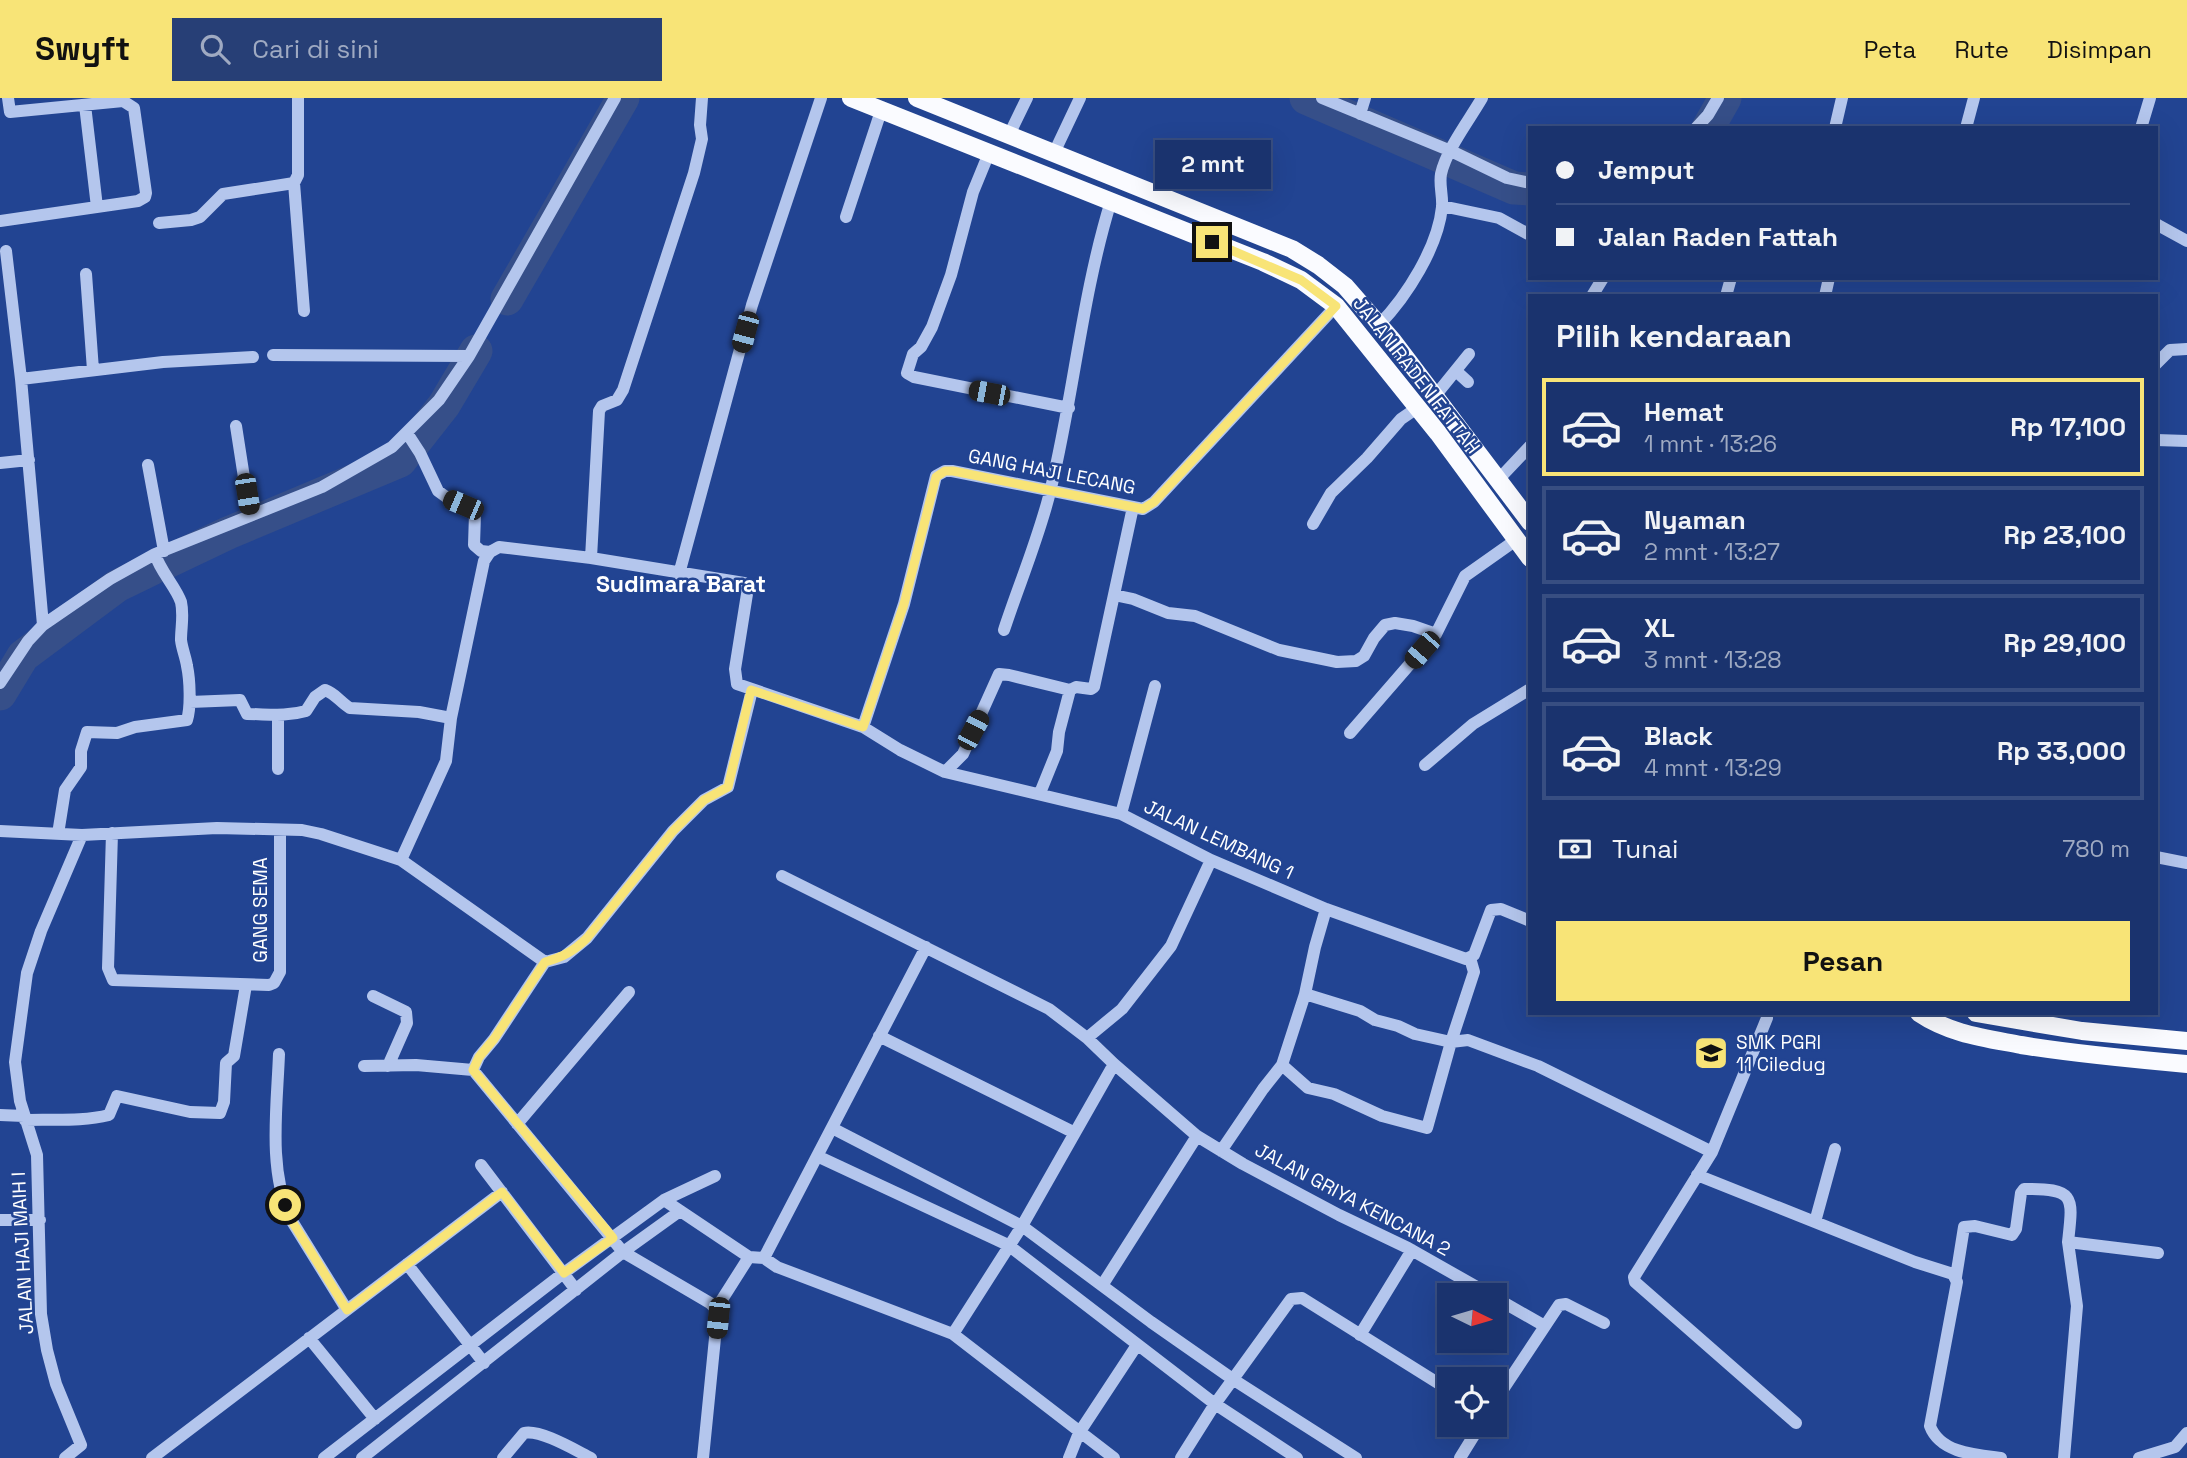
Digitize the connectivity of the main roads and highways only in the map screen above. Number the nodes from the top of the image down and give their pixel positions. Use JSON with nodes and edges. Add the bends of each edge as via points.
{"nodes":[{"id":1,"x":851,"y":98,"type":"edge"},
{"id":2,"x":916,"y":98,"type":"edge"},
{"id":3,"x":1528,"y":519,"type":"edge"},
{"id":4,"x":1528,"y":555,"type":"edge"},
{"id":5,"x":1922,"y":1015,"type":"edge"},
{"id":6,"x":1988,"y":1015,"type":"edge"},
{"id":7,"x":2081,"y":1031,"type":"junction"},
{"id":8,"x":2187,"y":1041,"type":"edge"},
{"id":9,"x":2079,"y":1055,"type":"junction"},
{"id":10,"x":2187,"y":1064,"type":"edge"}],
"edges":[{"from":1,"to":4,"type":"main road","name":"JALAN RADEN FATTAH","via":[[1301,280],[1336,306]]},
{"from":2,"to":3,"type":"main road","name":"JALAN RADEN FATTAH","via":[[1292,248],[1318,265],[1345,286],[1379,325]]},
{"from":5,"to":9,"type":"main road","via":[[1967,1035]]},
{"from":6,"to":7,"type":"main road"},
{"from":7,"to":8,"type":"main road"},
{"from":7,"to":9,"type":"main road"},
{"from":9,"to":10,"type":"main road"}]}
